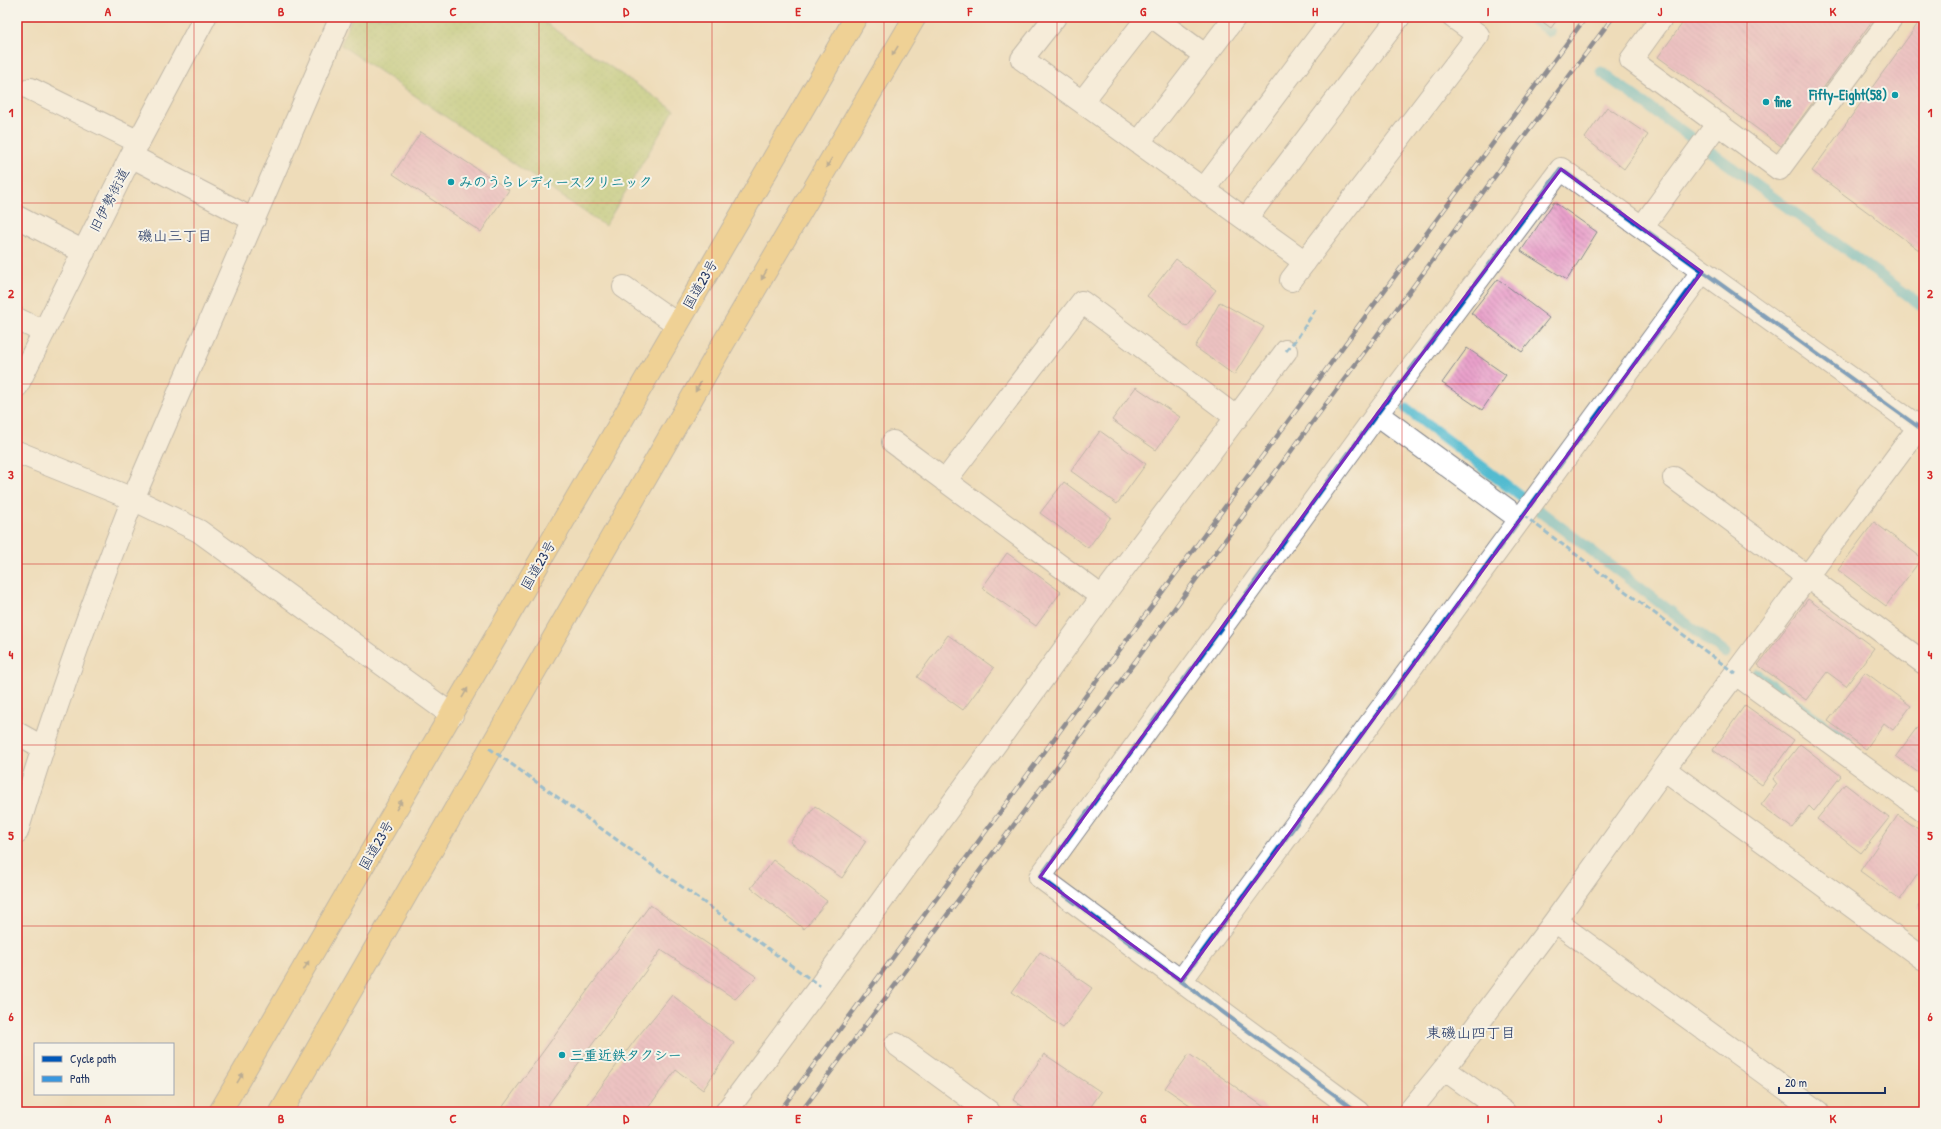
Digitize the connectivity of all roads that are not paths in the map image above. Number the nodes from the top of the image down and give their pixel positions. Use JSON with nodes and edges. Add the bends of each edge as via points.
{"nodes":[{"id":1,"x":205,"y":17,"type":"edge"},
{"id":2,"x":342,"y":17,"type":"edge"},
{"id":3,"x":856,"y":17,"type":"edge"},
{"id":4,"x":915,"y":17,"type":"edge"},
{"id":5,"x":1055,"y":17,"type":"edge"},
{"id":6,"x":1148,"y":17,"type":"edge"},
{"id":7,"x":1153,"y":17,"type":"edge"},
{"id":8,"x":1235,"y":17,"type":"edge"},
{"id":9,"x":1334,"y":17,"type":"edge"},
{"id":10,"x":1398,"y":17,"type":"edge"},
{"id":11,"x":1454,"y":17,"type":"edge"},
{"id":12,"x":1662,"y":17,"type":"edge"},
{"id":13,"x":1892,"y":17,"type":"edge"},
{"id":14,"x":1206,"y":56,"type":"junction"},
{"id":15,"x":31,"y":89,"type":"dead end"},
{"id":16,"x":1082,"y":102,"type":"junction"},
{"id":17,"x":1713,"y":129,"type":"junction"},
{"id":18,"x":1139,"y":142,"type":"junction"},
{"id":19,"x":135,"y":149,"type":"junction"},
{"id":20,"x":1204,"y":189,"type":"junction"},
{"id":21,"x":17,"y":217,"type":"edge"},
{"id":22,"x":1246,"y":219,"type":"junction"},
{"id":23,"x":254,"y":220,"type":"junction"},
{"id":24,"x":1642,"y":227,"type":"junction"},
{"id":25,"x":84,"y":252,"type":"junction"},
{"id":26,"x":1305,"y":262,"type":"junction"},
{"id":27,"x":1702,"y":272,"type":"junction"},
{"id":28,"x":1290,"y":280,"type":"dead end"},
{"id":29,"x":624,"y":287,"type":"dead end"},
{"id":30,"x":17,"y":320,"type":"edge"},
{"id":31,"x":677,"y":324,"type":"junction"},
{"id":32,"x":44,"y":332,"type":"junction"},
{"id":33,"x":1286,"y":351,"type":"dead end"},
{"id":34,"x":17,"y":386,"type":"edge"},
{"id":35,"x":1377,"y":414,"type":"junction"},
{"id":36,"x":1237,"y":418,"type":"junction"},
{"id":37,"x":1922,"y":429,"type":"edge"},
{"id":38,"x":893,"y":442,"type":"dead end"},
{"id":39,"x":17,"y":452,"type":"edge"},
{"id":40,"x":1674,"y":478,"type":"dead end"},
{"id":41,"x":945,"y":481,"type":"junction"},
{"id":42,"x":133,"y":499,"type":"junction"},
{"id":43,"x":1528,"y":508,"type":"junction"},
{"id":44,"x":1807,"y":577,"type":"junction"},
{"id":45,"x":1102,"y":597,"type":"junction"},
{"id":46,"x":1924,"y":663,"type":"edge"},
{"id":47,"x":1736,"y":674,"type":"junction"},
{"id":48,"x":452,"y":715,"type":"junction"},
{"id":49,"x":17,"y":733,"type":"edge"},
{"id":50,"x":42,"y":747,"type":"junction"},
{"id":51,"x":1664,"y":769,"type":"junction"},
{"id":52,"x":1924,"y":811,"type":"edge"},
{"id":53,"x":17,"y":832,"type":"edge"},
{"id":54,"x":1555,"y":921,"type":"junction"},
{"id":55,"x":1924,"y":959,"type":"edge"},
{"id":56,"x":1182,"y":981,"type":"junction"},
{"id":57,"x":896,"y":1044,"type":"dead end"},
{"id":58,"x":1444,"y":1069,"type":"junction"},
{"id":59,"x":220,"y":1112,"type":"edge"},
{"id":60,"x":281,"y":1112,"type":"edge"},
{"id":61,"x":726,"y":1112,"type":"edge"},
{"id":62,"x":989,"y":1112,"type":"edge"},
{"id":63,"x":1358,"y":1112,"type":"edge"},
{"id":64,"x":1409,"y":1112,"type":"edge"},
{"id":65,"x":1504,"y":1112,"type":"edge"},
{"id":66,"x":1818,"y":1112,"type":"edge"}],
"edges":[{"from":1,"to":19,"type":"street","name":"旧伊勢街道"},
{"from":2,"to":23,"type":"street"},
{"from":3,"to":31,"type":"highway","name":"国道23号"},
{"from":4,"to":60,"type":"highway","one_way":true,"via":[[724,342]]},
{"from":5,"to":16,"type":"street","via":[[1022,59]]},
{"from":6,"to":16,"type":"street"},
{"from":7,"to":14,"type":"street"},
{"from":8,"to":14,"type":"street"},
{"from":9,"to":20,"type":"street"},
{"from":10,"to":22,"type":"street"},
{"from":11,"to":26,"type":"street","via":[[1478,35]]},
{"from":12,"to":17,"type":"street","via":[[1631,60]]},
{"from":13,"to":17,"type":"street","via":[[1779,169]]},
{"from":14,"to":18,"type":"street"},
{"from":15,"to":19,"type":"street"},
{"from":16,"to":18,"type":"street"},
{"from":17,"to":24,"type":"street"},
{"from":18,"to":20,"type":"street"},
{"from":19,"to":23,"type":"street"},
{"from":19,"to":25,"type":"street","name":"旧伊勢街道"},
{"from":20,"to":22,"type":"street"},
{"from":21,"to":25,"type":"street"},
{"from":22,"to":26,"type":"street"},
{"from":23,"to":42,"type":"street"},
{"from":24,"to":27,"type":"street"},
{"from":24,"to":35,"type":"street","via":[[1561,169]]},
{"from":25,"to":32,"type":"street","name":"旧伊勢街道"},
{"from":26,"to":28,"type":"street"},
{"from":27,"to":37,"type":"street"},
{"from":27,"to":43,"type":"street"},
{"from":29,"to":31,"type":"street"},
{"from":30,"to":32,"type":"street"},
{"from":48,"to":31,"type":"highway","name":"国道23号","one_way":true},
{"from":32,"to":34,"type":"street","name":"旧伊勢街道"},
{"from":33,"to":36,"type":"street"},
{"from":35,"to":43,"type":"street"},
{"from":35,"to":56,"type":"street","via":[[1040,877]]},
{"from":36,"to":41,"type":"street","via":[[1082,302]]},
{"from":36,"to":45,"type":"street"},
{"from":37,"to":44,"type":"street"},
{"from":38,"to":41,"type":"street"},
{"from":39,"to":42,"type":"street"},
{"from":40,"to":44,"type":"street"},
{"from":41,"to":45,"type":"street"},
{"from":42,"to":48,"type":"street","via":[[200,531]]},
{"from":42,"to":50,"type":"street"},
{"from":43,"to":56,"type":"street"},
{"from":44,"to":46,"type":"street"},
{"from":44,"to":47,"type":"street"},
{"from":45,"to":61,"type":"street"},
{"from":47,"to":51,"type":"street"},
{"from":47,"to":52,"type":"street"},
{"from":59,"to":48,"type":"highway","name":"国道23号","one_way":true},
{"from":49,"to":50,"type":"street"},
{"from":50,"to":53,"type":"street"},
{"from":51,"to":54,"type":"street"},
{"from":51,"to":55,"type":"street"},
{"from":54,"to":58,"type":"street"},
{"from":54,"to":66,"type":"street"},
{"from":56,"to":63,"type":"street"},
{"from":57,"to":62,"type":"street"},
{"from":58,"to":64,"type":"street"},
{"from":58,"to":65,"type":"street"}]}
